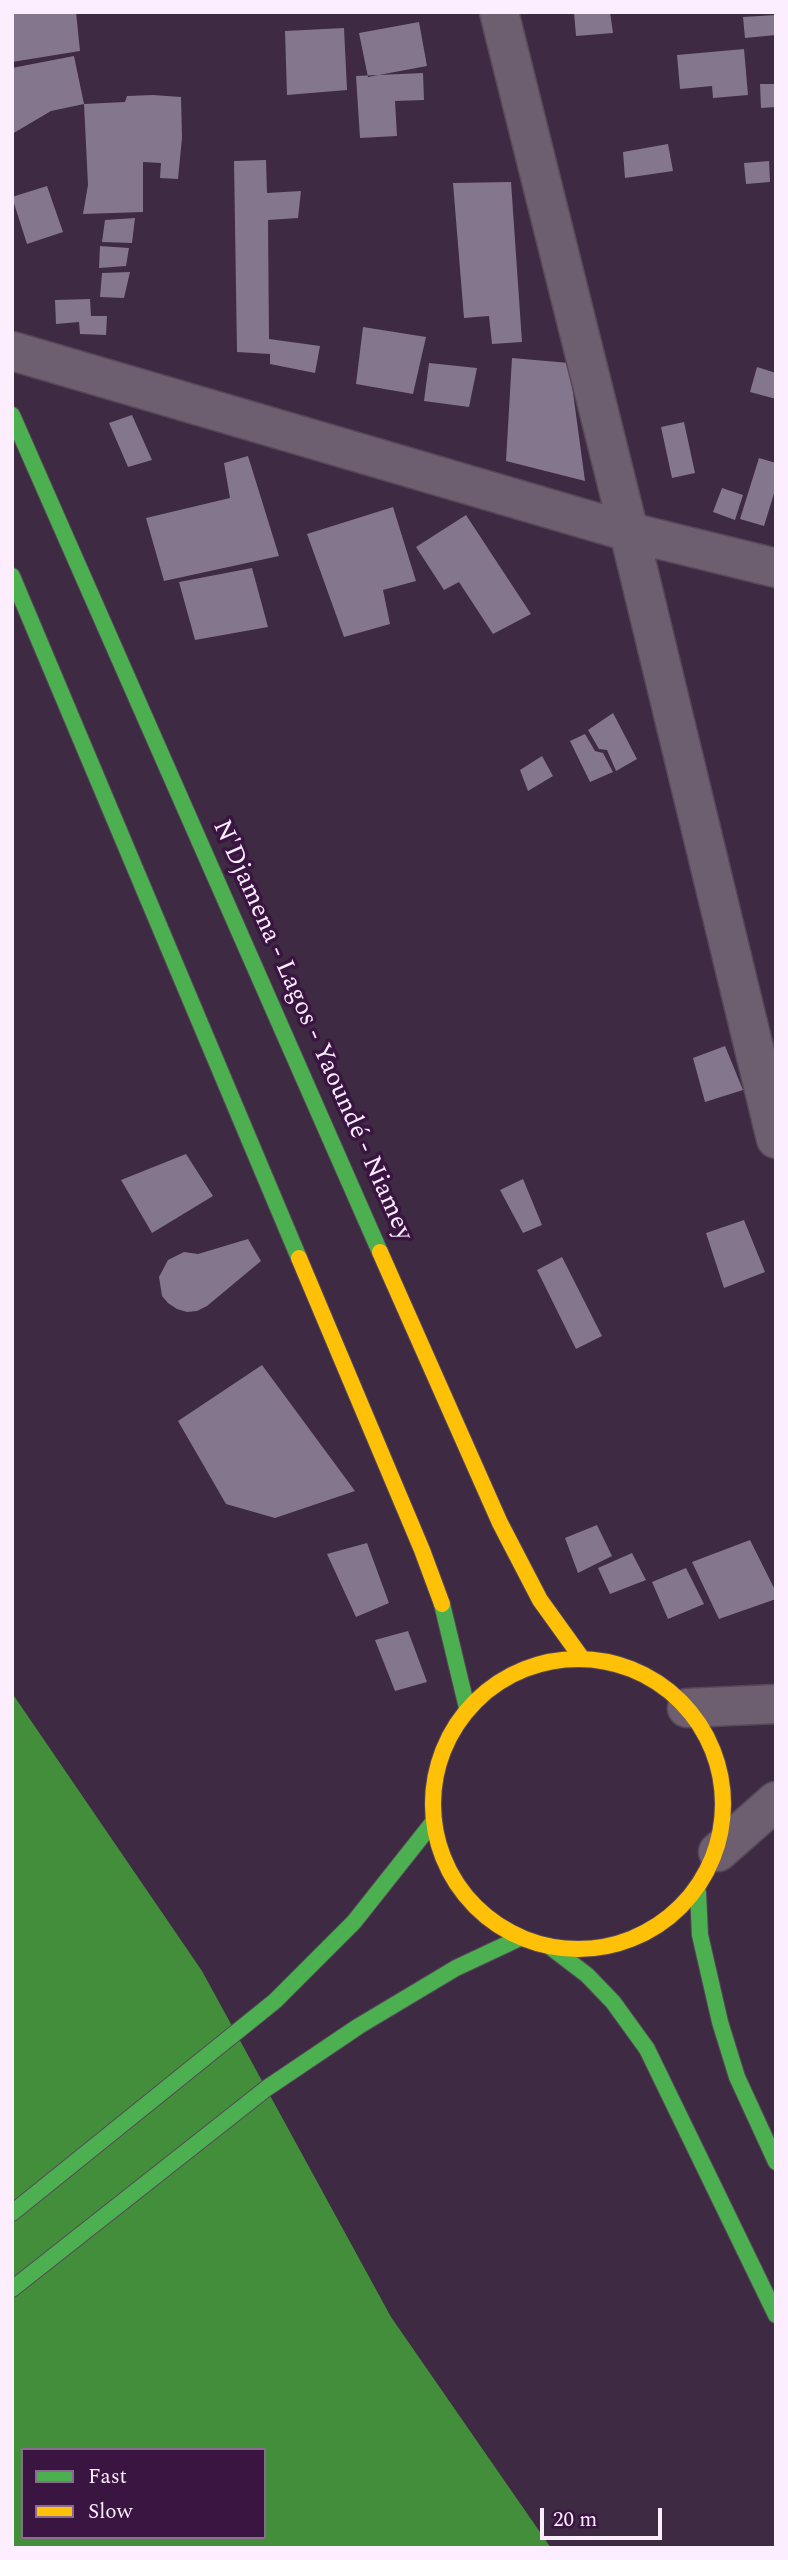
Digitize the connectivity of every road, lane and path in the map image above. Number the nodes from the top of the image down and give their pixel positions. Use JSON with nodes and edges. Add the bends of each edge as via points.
{"nodes":[{"id":1,"x":499,"y":12,"type":"edge"},
{"id":2,"x":12,"y":351,"type":"edge"},
{"id":3,"x":12,"y":415,"type":"edge"},
{"id":4,"x":629,"y":532,"type":"junction"},
{"id":5,"x":776,"y":568,"type":"edge"},
{"id":6,"x":12,"y":576,"type":"edge"},
{"id":7,"x":776,"y":1139,"type":"edge"},
{"id":8,"x":581,"y":1657,"type":"junction"},
{"id":9,"x":776,"y":1704,"type":"edge"},
{"id":10,"x":687,"y":1708,"type":"junction"},
{"id":11,"x":467,"y":1709,"type":"junction"},
{"id":12,"x":776,"y":1801,"type":"edge"},
{"id":13,"x":434,"y":1821,"type":"junction"},
{"id":14,"x":718,"y":1852,"type":"junction"},
{"id":15,"x":698,"y":1893,"type":"junction"},
{"id":16,"x":520,"y":1938,"type":"junction"},
{"id":17,"x":549,"y":1947,"type":"junction"},
{"id":18,"x":776,"y":2162,"type":"edge"},
{"id":19,"x":12,"y":2213,"type":"edge"},
{"id":20,"x":12,"y":2289,"type":"edge"},
{"id":21,"x":776,"y":2315,"type":"edge"}],
"edges":[{"from":1,"to":4,"type":"street"},
{"from":2,"to":4,"type":"street"},
{"from":3,"to":8,"type":"main road","name":"N'Djamena - Lagos - Yaoundé - Niamey","via":[[500,1523],[540,1600]]},
{"from":4,"to":5,"type":"street"},
{"from":4,"to":7,"type":"street"},
{"from":6,"to":11,"type":"main road","via":[[422,1550],[439,1594]]},
{"from":8,"to":10,"type":"main road","via":[[639,1671],[665,1686]]},
{"from":8,"to":11,"type":"main road","via":[[548,1660],[517,1670],[490,1686]]},
{"from":9,"to":10,"type":"street"},
{"from":10,"to":14,"type":"main road","via":[[716,1759],[722,1789]]},
{"from":11,"to":13,"type":"main road","via":[[438,1762],[432,1791]]},
{"from":12,"to":14,"type":"street"},
{"from":13,"to":16,"type":"main road","via":[[440,1851],[459,1886],[493,1922]]},
{"from":13,"to":19,"type":"main road","via":[[354,1922],[275,2001]]},
{"from":14,"to":15,"type":"main road"},
{"from":15,"to":17,"type":"main road","via":[[637,1937],[608,1946]]},
{"from":15,"to":18,"type":"main road","via":[[700,1935],[720,2022],[737,2077]]},
{"from":16,"to":17,"type":"main road"},
{"from":16,"to":20,"type":"main road","via":[[420,1989],[289,2073]]},
{"from":17,"to":21,"type":"main road","via":[[587,1975],[613,2002],[647,2049]]}]}
